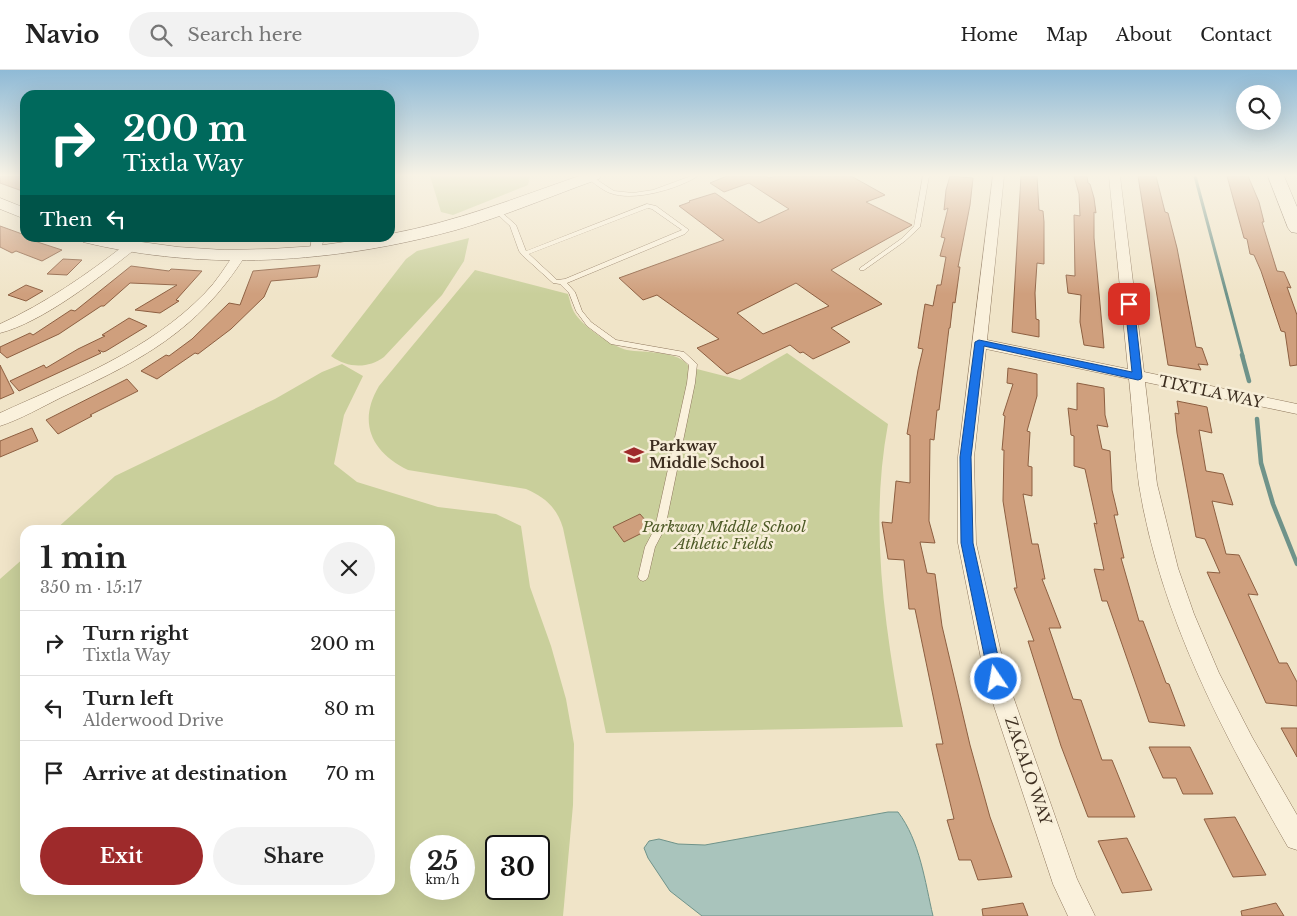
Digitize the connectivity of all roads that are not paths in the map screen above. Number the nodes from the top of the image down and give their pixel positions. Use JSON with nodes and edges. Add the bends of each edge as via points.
{"nodes":[{"id":1,"x":479,"y":215,"type":"edge"},
{"id":2,"x":502,"y":215,"type":"edge"},
{"id":3,"x":623,"y":215,"type":"edge"},
{"id":4,"x":667,"y":215,"type":"edge"},
{"id":5,"x":919,"y":215,"type":"edge"},
{"id":6,"x":993,"y":215,"type":"edge"},
{"id":7,"x":1120,"y":215,"type":"edge"},
{"id":8,"x":1292,"y":215,"type":"edge"},
{"id":9,"x":1297,"y":228,"type":"edge"},
{"id":10,"x":395,"y":237,"type":"edge"},
{"id":11,"x":107,"y":242,"type":"edge"},
{"id":12,"x":373,"y":242,"type":"edge"},
{"id":13,"x":317,"y":244,"type":"edge"},
{"id":14,"x":130,"y":247,"type":"junction"},
{"id":15,"x":524,"y":254,"type":"junction"},
{"id":16,"x":239,"y":256,"type":"junction"},
{"id":17,"x":862,"y":269,"type":"dead end"},
{"id":18,"x":561,"y":281,"type":"junction"},
{"id":19,"x":0,"y":329,"type":"edge"},
{"id":20,"x":979,"y":342,"type":"junction"},
{"id":21,"x":1138,"y":377,"type":"junction"},
{"id":22,"x":1297,"y":409,"type":"edge"},
{"id":23,"x":0,"y":420,"type":"edge"},
{"id":24,"x":643,"y":577,"type":"dead end"},
{"id":25,"x":1297,"y":838,"type":"edge"},
{"id":26,"x":1082,"y":916,"type":"edge"}],
"edges":[{"from":1,"to":10,"type":"street"},
{"from":2,"to":15,"type":"lane","via":[[513,225]]},
{"from":3,"to":15,"type":"lane"},
{"from":4,"to":18,"type":"lane","via":[[686,230]]},
{"from":5,"to":17,"type":"lane","via":[[917,227]]},
{"from":6,"to":20,"type":"street","name":"ZACALO WAY"},
{"from":7,"to":21,"type":"street"},
{"from":8,"to":9,"type":"street"},
{"from":11,"to":14,"type":"street"},
{"from":12,"to":13,"type":"street"},
{"from":13,"to":16,"type":"street"},
{"from":14,"to":16,"type":"street"},
{"from":14,"to":19,"type":"street","via":[[69,293]]},
{"from":15,"to":18,"type":"lane","via":[[555,282]]},
{"from":16,"to":23,"type":"street","via":[[209,298],[157,341]]},
{"from":18,"to":24,"type":"lane","via":[[572,292],[578,311],[589,324],[614,342],[681,354],[694,364],[660,528],[650,546]]},
{"from":20,"to":21,"type":"street","name":"TIXTLA WAY"},
{"from":20,"to":26,"type":"street","name":"ZACALO WAY","via":[[966,457],[967,543],[996,679],[1066,884]]},
{"from":21,"to":22,"type":"street","name":"TIXTLA WAY"},
{"from":21,"to":25,"type":"street","via":[[1148,484],[1172,581],[1199,652],[1232,724]]}]}
